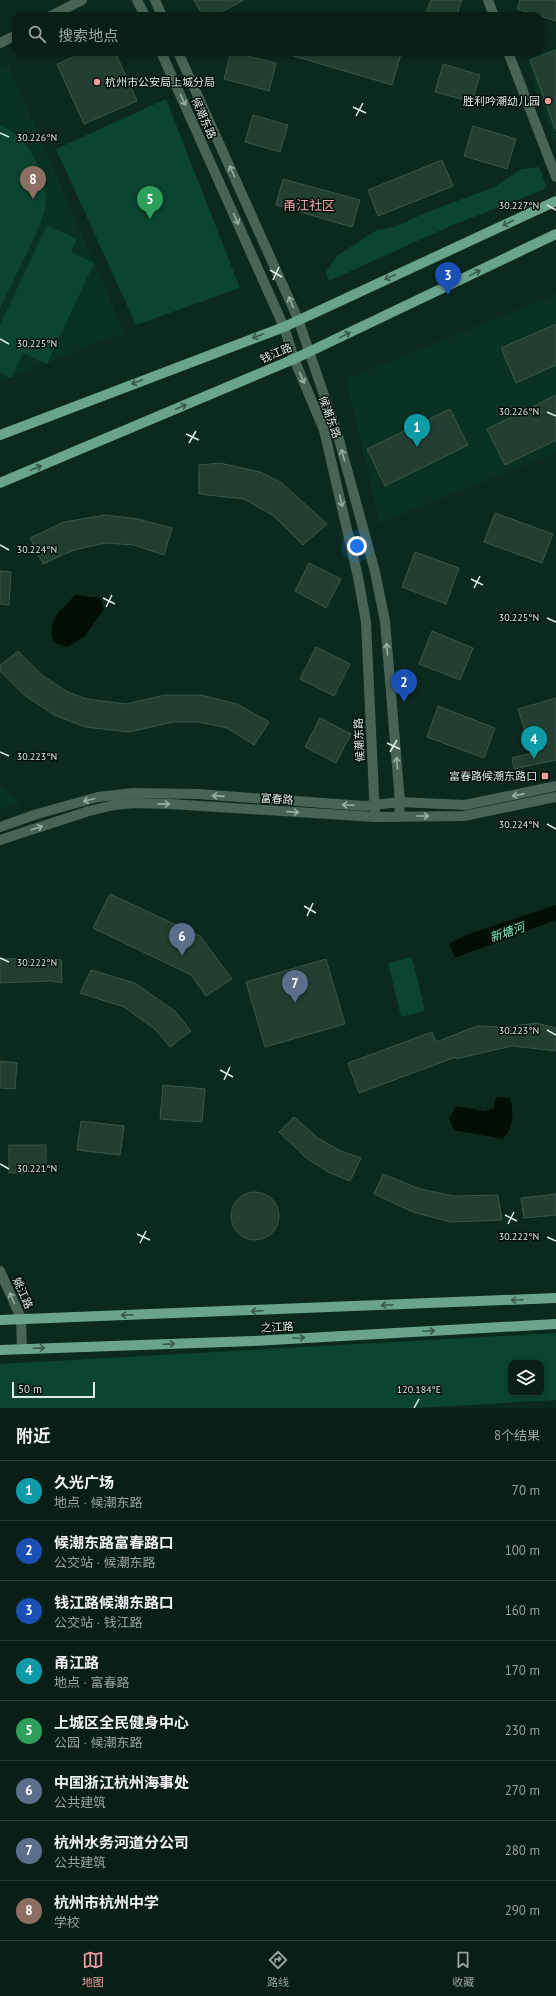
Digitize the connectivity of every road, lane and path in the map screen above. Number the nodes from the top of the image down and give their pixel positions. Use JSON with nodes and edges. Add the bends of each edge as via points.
{"nodes":[{"id":1,"x":82,"y":0,"type":"edge"},
{"id":2,"x":137,"y":0,"type":"edge"},
{"id":3,"x":155,"y":0,"type":"edge"},
{"id":4,"x":488,"y":0,"type":"edge"},
{"id":5,"x":59,"y":12,"type":"edge"},
{"id":6,"x":143,"y":12,"type":"edge"},
{"id":7,"x":160,"y":12,"type":"edge"},
{"id":8,"x":492,"y":12,"type":"edge"},
{"id":9,"x":12,"y":37,"type":"edge"},
{"id":10,"x":0,"y":43,"type":"edge"},
{"id":11,"x":163,"y":56,"type":"edge"},
{"id":12,"x":180,"y":56,"type":"edge"},
{"id":13,"x":510,"y":56,"type":"edge"},
{"id":14,"x":556,"y":177,"type":"edge"},
{"id":15,"x":556,"y":201,"type":"edge"},
{"id":16,"x":556,"y":234,"type":"edge"},
{"id":17,"x":298,"y":319,"type":"junction"},
{"id":18,"x":284,"y":327,"type":"junction"},
{"id":19,"x":310,"y":351,"type":"junction"},
{"id":20,"x":294,"y":359,"type":"junction"},
{"id":21,"x":0,"y":435,"type":"edge"},
{"id":22,"x":0,"y":483,"type":"edge"},
{"id":23,"x":556,"y":786,"type":"edge"},
{"id":24,"x":556,"y":797,"type":"edge"},
{"id":25,"x":400,"y":802,"type":"junction"},
{"id":26,"x":374,"y":805,"type":"junction"},
{"id":27,"x":400,"y":816,"type":"junction"},
{"id":28,"x":375,"y":817,"type":"junction"},
{"id":29,"x":0,"y":827,"type":"edge"},
{"id":30,"x":0,"y":840,"type":"edge"},
{"id":31,"x":0,"y":1271,"type":"edge"},
{"id":32,"x":556,"y":1298,"type":"edge"},
{"id":33,"x":21,"y":1318,"type":"junction"},
{"id":34,"x":0,"y":1320,"type":"edge"},
{"id":35,"x":556,"y":1324,"type":"edge"},
{"id":36,"x":22,"y":1349,"type":"junction"},
{"id":37,"x":0,"y":1350,"type":"edge"}],
"edges":[{"from":1,"to":5,"type":"street"},
{"from":2,"to":6,"type":"street"},
{"from":3,"to":7,"type":"street"},
{"from":4,"to":8,"type":"street"},
{"from":9,"to":10,"type":"street"},
{"from":11,"to":18,"type":"street","name":"候潮东路","one_way":true},
{"from":17,"to":12,"type":"street","name":"候潮东路","one_way":true},
{"from":13,"to":14,"type":"street"},
{"from":15,"to":17,"type":"main road","name":"钱江路","one_way":true},
{"from":19,"to":16,"type":"main road","name":"钱江路","one_way":true},
{"from":17,"to":18,"type":"main road","name":"钱江路"},
{"from":17,"to":19,"type":"street","name":"候潮东路"},
{"from":18,"to":20,"type":"street","name":"候潮东路"},
{"from":18,"to":21,"type":"main road","name":"钱江路","one_way":true},
{"from":19,"to":20,"type":"main road","name":"钱江路"},
{"from":25,"to":19,"type":"street","name":"候潮东路","one_way":true,"via":[[385,621],[375,572],[340,444]]},
{"from":22,"to":20,"type":"main road","name":"钱江路","one_way":true},
{"from":20,"to":26,"type":"street","name":"候潮东路","one_way":true,"via":[[324,430],[358,577],[366,622]]},
{"from":23,"to":25,"type":"street","name":"富春路","one_way":true,"via":[[465,805]]},
{"from":27,"to":24,"type":"street","name":"富春路","one_way":true,"via":[[464,816]]},
{"from":25,"to":26,"type":"street","name":"富春路"},
{"from":25,"to":27,"type":"street","name":"候潮东路"},
{"from":26,"to":28,"type":"street","name":"候潮东路"},
{"from":26,"to":29,"type":"street","name":"富春路","one_way":true,"via":[[198,794],[133,793],[98,797]]},
{"from":27,"to":28,"type":"street","name":"富春路"},
{"from":30,"to":28,"type":"street","name":"富春路","one_way":true,"via":[[114,805],[170,804]]},
{"from":33,"to":31,"type":"street","name":"姚江路","one_way":true},
{"from":32,"to":33,"type":"main road","name":"之江路","one_way":true,"via":[[249,1312]]},
{"from":33,"to":34,"type":"main road","name":"之江路"},
{"from":33,"to":36,"type":"street","name":"姚江路"},
{"from":36,"to":35,"type":"main road","name":"之江路","one_way":true,"via":[[253,1341]]},
{"from":36,"to":37,"type":"main road","name":"之江路"}]}
